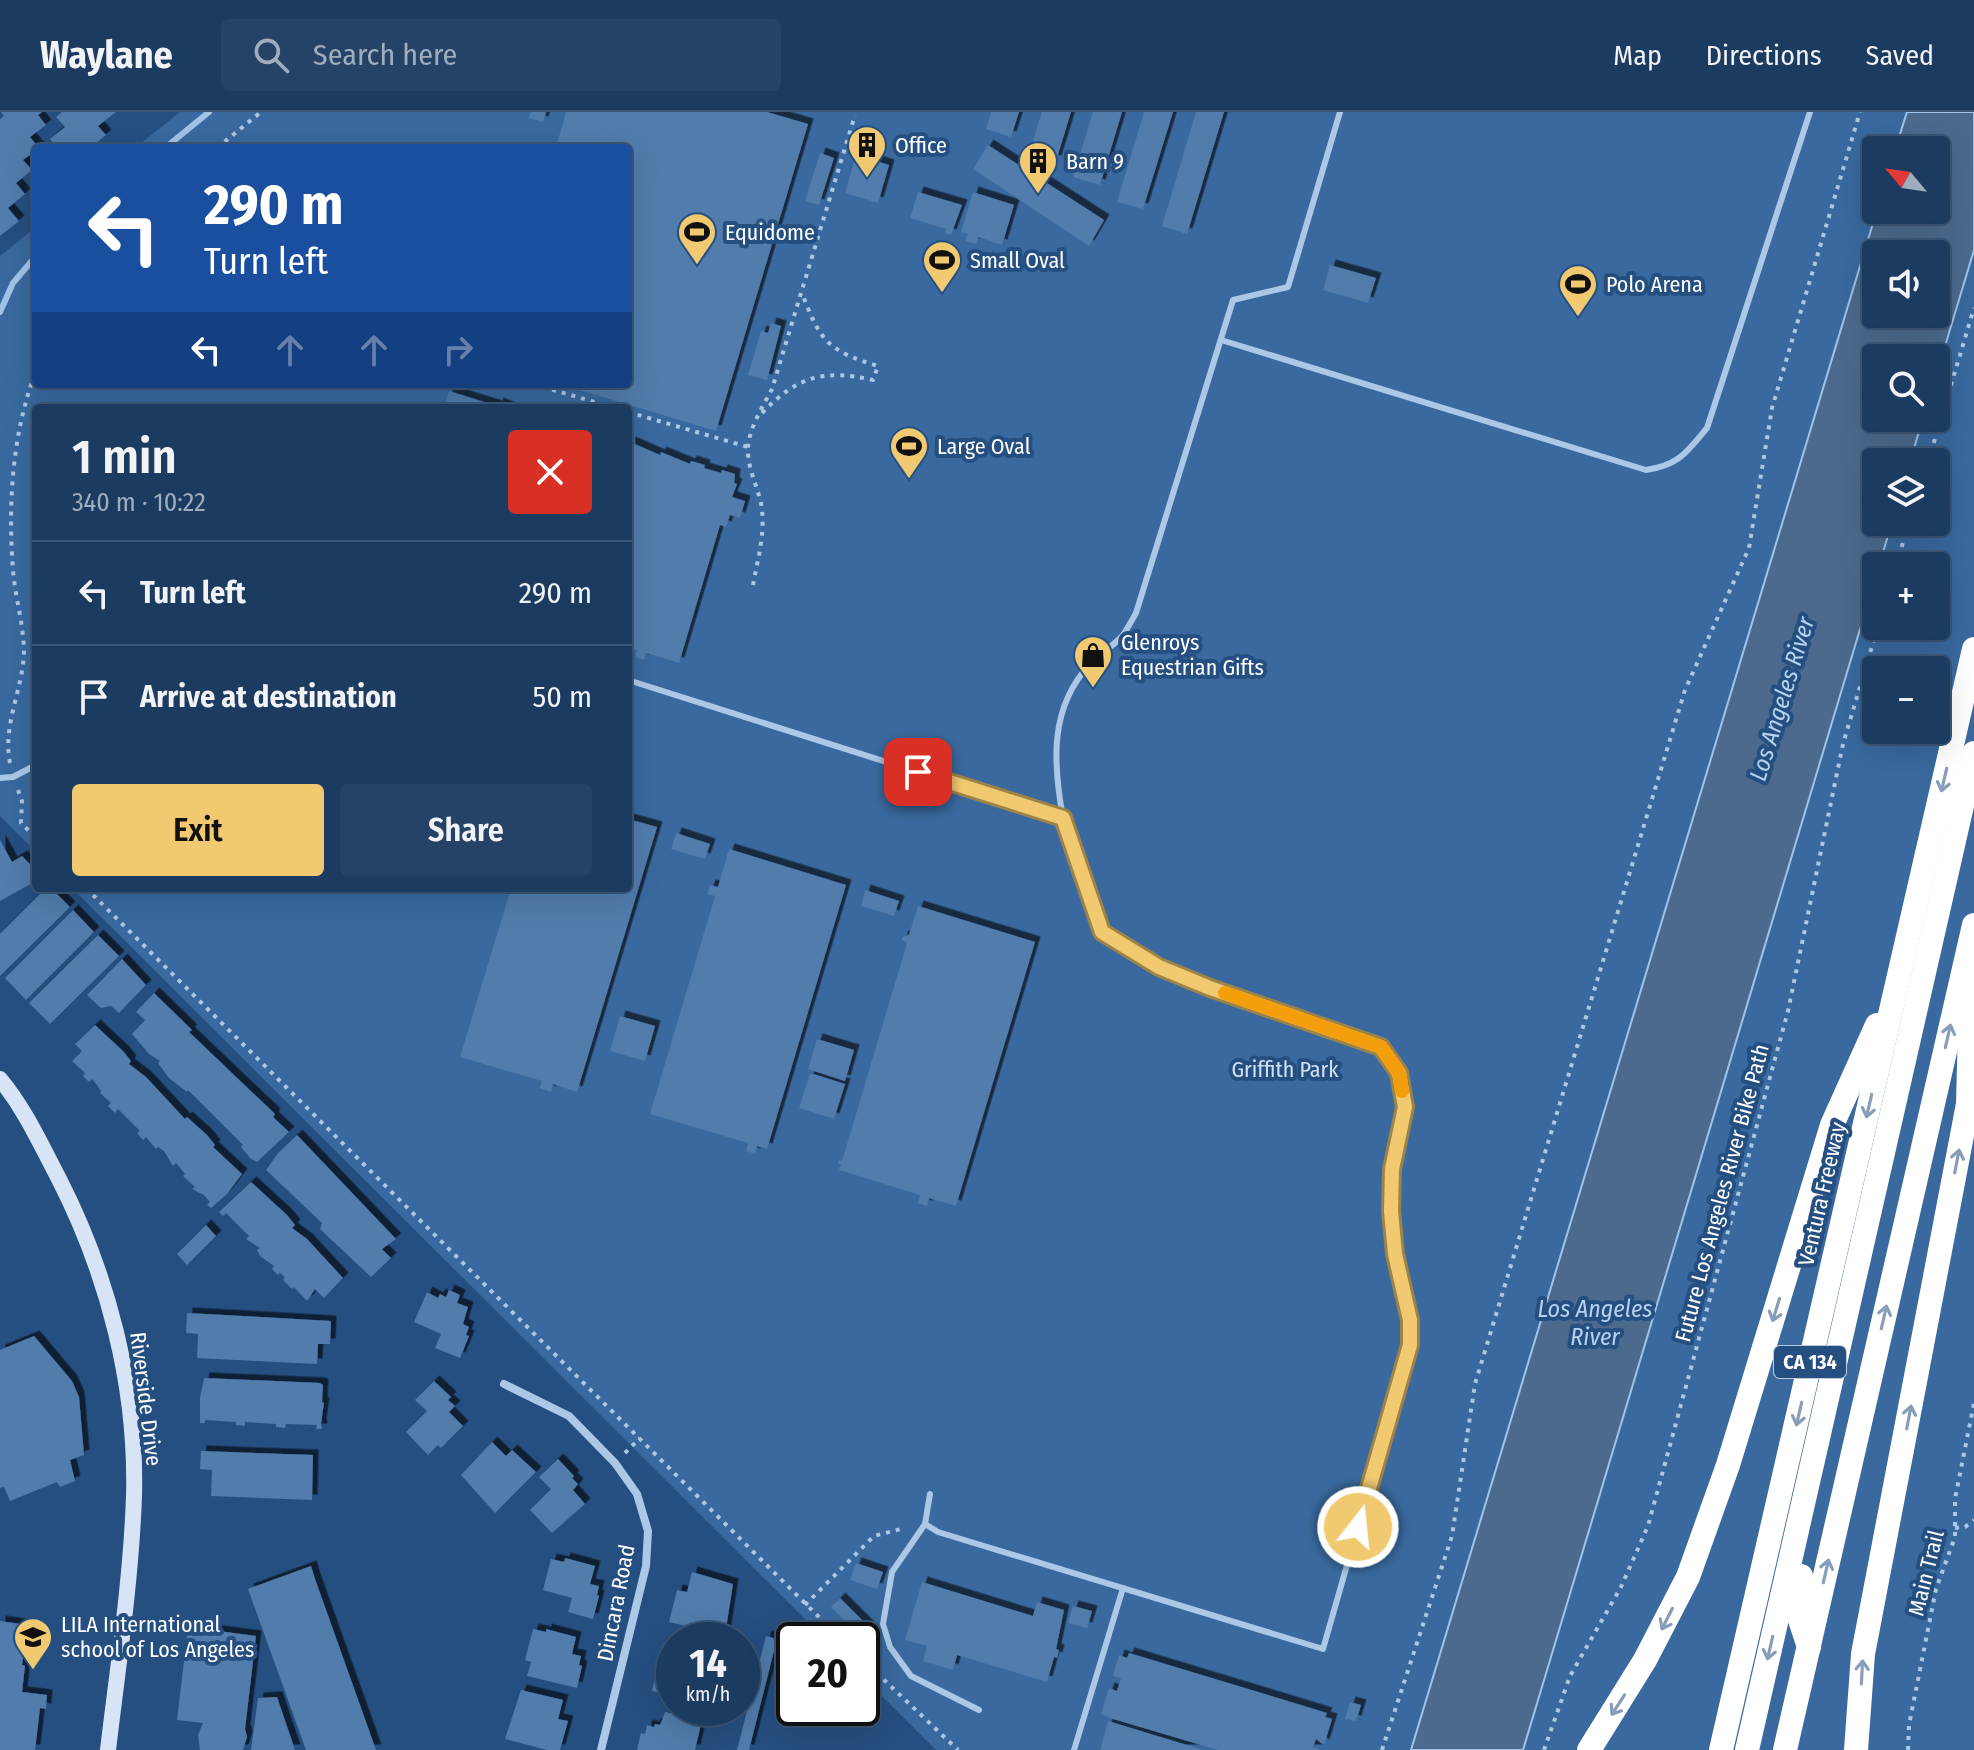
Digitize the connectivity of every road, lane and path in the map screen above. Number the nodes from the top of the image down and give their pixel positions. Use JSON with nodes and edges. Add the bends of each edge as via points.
{"nodes":[{"id":1,"x":261,"y":112,"type":"edge"},
{"id":2,"x":1340,"y":112,"type":"edge"},
{"id":3,"x":1810,"y":112,"type":"edge"},
{"id":4,"x":1860,"y":112,"type":"edge"},
{"id":5,"x":855,"y":115,"type":"dead end"},
{"id":6,"x":222,"y":144,"type":"edge"},
{"id":7,"x":802,"y":292,"type":"junction"},
{"id":8,"x":1974,"y":308,"type":"edge"},
{"id":9,"x":1221,"y":340,"type":"junction"},
{"id":10,"x":32,"y":382,"type":"edge"},
{"id":11,"x":547,"y":388,"type":"edge"},
{"id":12,"x":601,"y":404,"type":"edge"},
{"id":13,"x":632,"y":413,"type":"edge"},
{"id":14,"x":758,"y":418,"type":"junction"},
{"id":15,"x":748,"y":447,"type":"junction"},
{"id":16,"x":1932,"y":448,"type":"edge"},
{"id":17,"x":753,"y":585,"type":"dead end"},
{"id":18,"x":1874,"y":640,"type":"edge"},
{"id":19,"x":1974,"y":649,"type":"edge"},
{"id":20,"x":632,"y":681,"type":"edge"},
{"id":21,"x":7,"y":748,"type":"dead end"},
{"id":22,"x":1974,"y":753,"type":"edge"},
{"id":23,"x":32,"y":767,"type":"edge"},
{"id":24,"x":0,"y":778,"type":"edge"},
{"id":25,"x":22,"y":801,"type":"dead end"},
{"id":26,"x":1063,"y":818,"type":"junction"},
{"id":27,"x":1974,"y":823,"type":"edge"},
{"id":28,"x":32,"y":834,"type":"edge"},
{"id":29,"x":90,"y":892,"type":"edge"},
{"id":30,"x":1973,"y":929,"type":"edge"},
{"id":31,"x":1899,"y":975,"type":"junction"},
{"id":32,"x":2,"y":1086,"type":"edge"},
{"id":33,"x":504,"y":1384,"type":"dead end"},
{"id":34,"x":1974,"y":1403,"type":"edge"},
{"id":35,"x":640,"y":1438,"type":"junction"},
{"id":36,"x":615,"y":1463,"type":"junction"},
{"id":37,"x":930,"y":1494,"type":"dead end"},
{"id":38,"x":1974,"y":1520,"type":"edge"},
{"id":39,"x":925,"y":1524,"type":"junction"},
{"id":40,"x":1955,"y":1528,"type":"junction"},
{"id":41,"x":1123,"y":1588,"type":"junction"},
{"id":42,"x":805,"y":1605,"type":"junction"},
{"id":43,"x":823,"y":1622,"type":"edge"},
{"id":44,"x":1809,"y":1647,"type":"junction"},
{"id":45,"x":880,"y":1676,"type":"edge"},
{"id":46,"x":979,"y":1710,"type":"dead end"},
{"id":47,"x":108,"y":1750,"type":"edge"},
{"id":48,"x":601,"y":1750,"type":"edge"},
{"id":49,"x":958,"y":1750,"type":"edge"},
{"id":50,"x":1074,"y":1750,"type":"edge"},
{"id":51,"x":1382,"y":1750,"type":"edge"},
{"id":52,"x":1544,"y":1750,"type":"edge"},
{"id":53,"x":1589,"y":1750,"type":"edge"},
{"id":54,"x":1721,"y":1750,"type":"edge"},
{"id":55,"x":1747,"y":1750,"type":"edge"},
{"id":56,"x":1785,"y":1750,"type":"edge"},
{"id":57,"x":1856,"y":1750,"type":"edge"},
{"id":58,"x":1908,"y":1750,"type":"edge"}],
"edges":[{"from":1,"to":6,"type":"path"},
{"from":2,"to":9,"type":"lane","via":[[1288,287],[1233,300]]},
{"from":3,"to":9,"type":"lane","via":[[1707,428],[1667,466],[1646,470]]},
{"from":4,"to":51,"type":"path","via":[[1772,408],[1749,548],[1685,690],[1475,1384],[1452,1536]]},
{"from":5,"to":7,"type":"path"},
{"from":7,"to":14,"type":"path"},
{"from":7,"to":14,"type":"path","via":[[821,337],[836,350],[878,366],[873,380],[832,373],[814,377],[791,387]]},
{"from":8,"to":16,"type":"path"},
{"from":9,"to":26,"type":"lane","via":[[1136,613],[1122,636],[1075,681],[1063,711],[1055,773]]},
{"from":10,"to":21,"type":"path","via":[[11,487],[13,569],[24,648]]},
{"from":11,"to":12,"type":"path"},
{"from":13,"to":15,"type":"path"},
{"from":14,"to":15,"type":"path"},
{"from":15,"to":17,"type":"path","via":[[761,504],[762,539]]},
{"from":18,"to":52,"type":"path","name":"Future Los Angeles River Bike Path","via":[[1843,744],[1788,1011],[1648,1526],[1621,1587],[1570,1676]]},
{"from":19,"to":31,"type":"highway","name":"Ventura Freeway","number":"CA 134","one_way":true},
{"from":20,"to":26,"type":"lane"},
{"from":22,"to":55,"type":"highway","one_way":true},
{"from":23,"to":24,"type":"lane"},
{"from":25,"to":28,"type":"path","via":[[21,823]]},
{"from":26,"to":41,"type":"lane","via":[[1102,932],[1159,967],[1381,1047],[1399,1073],[1405,1107],[1392,1169],[1391,1211],[1410,1345],[1323,1649]]},
{"from":27,"to":44,"type":"highway","via":[[1795,1605]]},
{"from":29,"to":35,"type":"path"},
{"from":44,"to":30,"type":"highway","number":"CA 134","one_way":true},
{"from":57,"to":30,"type":"highway","one_way":true,"via":[[1863,1654],[1968,1104]]},
{"from":31,"to":53,"type":"highway","one_way":true,"via":[[1832,1125],[1728,1465],[1688,1577]]},
{"from":31,"to":54,"type":"highway","name":"Ventura Freeway","number":"CA 134","one_way":true},
{"from":32,"to":47,"type":"main road","name":"Riverside Drive","via":[[29,1122],[92,1252],[126,1384],[134,1493]]},
{"from":33,"to":36,"type":"street","name":"Dincara Road","via":[[569,1416]]},
{"from":34,"to":40,"type":"path","name":"Main Trail","via":[[1955,1499]]},
{"from":35,"to":36,"type":"path"},
{"from":35,"to":42,"type":"path"},
{"from":36,"to":48,"type":"street","name":"Dincara Road","via":[[637,1494],[648,1531],[646,1566]]},
{"from":37,"to":39,"type":"lane"},
{"from":38,"to":40,"type":"path"},
{"from":39,"to":41,"type":"lane"},
{"from":39,"to":42,"type":"path","via":[[874,1536]]},
{"from":39,"to":46,"type":"lane","via":[[892,1572],[883,1624],[890,1647],[911,1676]]},
{"from":40,"to":58,"type":"path","name":"Main Trail","via":[[1936,1589]]},
{"from":41,"to":50,"type":"lane"},
{"from":42,"to":43,"type":"path"},
{"from":44,"to":56,"type":"highway","number":"CA 134"},
{"from":45,"to":49,"type":"path"}]}
